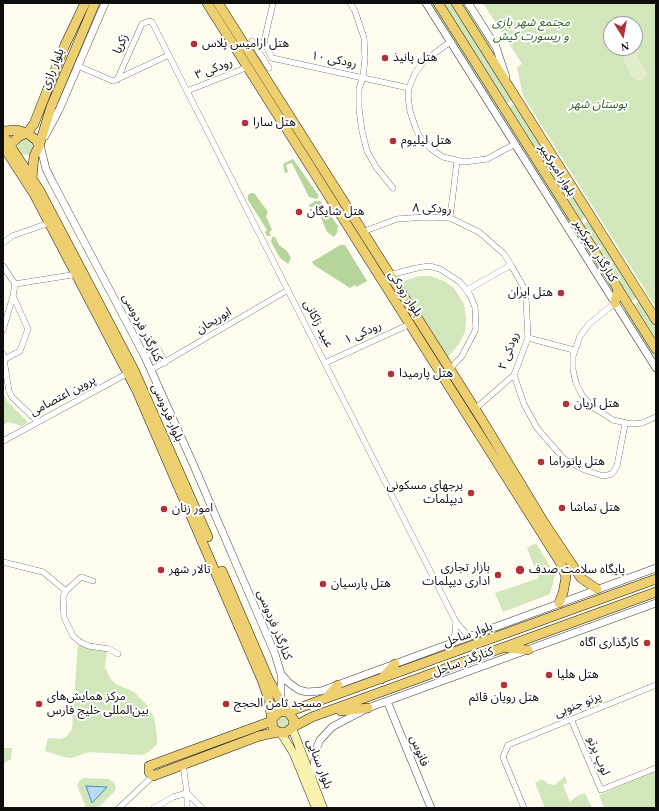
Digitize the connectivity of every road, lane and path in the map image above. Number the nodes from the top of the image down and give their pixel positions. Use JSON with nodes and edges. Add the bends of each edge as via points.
{"nodes":[{"id":1,"x":85,"y":3,"type":"edge"},
{"id":2,"x":95,"y":3,"type":"edge"},
{"id":3,"x":105,"y":3,"type":"edge"},
{"id":4,"x":208,"y":3,"type":"edge"},
{"id":5,"x":218,"y":3,"type":"edge"},
{"id":6,"x":273,"y":3,"type":"edge"},
{"id":7,"x":350,"y":3,"type":"edge"},
{"id":8,"x":426,"y":3,"type":"edge"},
{"id":9,"x":438,"y":3,"type":"edge"},
{"id":10,"x":456,"y":3,"type":"edge"},
{"id":11,"x":468,"y":3,"type":"edge"},
{"id":12,"x":149,"y":21,"type":"joint"},
{"id":13,"x":264,"y":42,"type":"junction"},
{"id":14,"x":450,"y":42,"type":"junction"},
{"id":15,"x":248,"y":43,"type":"junction"},
{"id":16,"x":170,"y":55,"type":"junction"},
{"id":17,"x":272,"y":58,"type":"junction"},
{"id":18,"x":78,"y":66,"type":"junction"},
{"id":19,"x":248,"y":67,"type":"junction"},
{"id":20,"x":266,"y":71,"type":"junction"},
{"id":21,"x":363,"y":77,"type":"junction"},
{"id":22,"x":117,"y":80,"type":"junction"},
{"id":23,"x":409,"y":88,"type":"junction"},
{"id":24,"x":510,"y":88,"type":"junction"},
{"id":25,"x":187,"y":90,"type":"junction"},
{"id":26,"x":40,"y":110,"type":"junction"},
{"id":27,"x":46,"y":120,"type":"junction"},
{"id":28,"x":3,"y":131,"type":"edge"},
{"id":29,"x":26,"y":133,"type":"junction"},
{"id":30,"x":3,"y":135,"type":"edge"},
{"id":31,"x":515,"y":144,"type":"junction"},
{"id":32,"x":39,"y":146,"type":"junction"},
{"id":33,"x":11,"y":153,"type":"edge"},
{"id":34,"x":34,"y":156,"type":"junction"},
{"id":35,"x":457,"y":161,"type":"junction"},
{"id":36,"x":32,"y":178,"type":"junction"},
{"id":37,"x":572,"y":187,"type":"junction"},
{"id":38,"x":393,"y":188,"type":"dead end"},
{"id":39,"x":559,"y":195,"type":"junction"},
{"id":40,"x":450,"y":218,"type":"junction"},
{"id":41,"x":49,"y":223,"type":"junction"},
{"id":42,"x":362,"y":232,"type":"junction"},
{"id":43,"x":3,"y":244,"type":"edge"},
{"id":44,"x":511,"y":265,"type":"junction"},
{"id":45,"x":4,"y":269,"type":"edge"},
{"id":46,"x":80,"y":273,"type":"junction"},
{"id":47,"x":390,"y":275,"type":"junction"},
{"id":48,"x":15,"y":284,"type":"junction"},
{"id":49,"x":618,"y":288,"type":"junction"},
{"id":50,"x":288,"y":290,"type":"junction"},
{"id":51,"x":467,"y":290,"type":"junction"},
{"id":52,"x":13,"y":296,"type":"junction"},
{"id":53,"x":615,"y":303,"type":"junction"},
{"id":54,"x":656,"y":320,"type":"edge"},
{"id":55,"x":410,"y":324,"type":"junction"},
{"id":56,"x":3,"y":330,"type":"edge"},
{"id":57,"x":528,"y":338,"type":"junction"},
{"id":58,"x":656,"y":349,"type":"edge"},
{"id":59,"x":574,"y":350,"type":"junction"},
{"id":60,"x":4,"y":357,"type":"edge"},
{"id":61,"x":145,"y":357,"type":"junction"},
{"id":62,"x":165,"y":363,"type":"junction"},
{"id":63,"x":325,"y":363,"type":"junction"},
{"id":64,"x":656,"y":368,"type":"edge"},
{"id":65,"x":151,"y":370,"type":"junction"},
{"id":66,"x":449,"y":370,"type":"junction"},
{"id":67,"x":131,"y":372,"type":"junction"},
{"id":68,"x":514,"y":375,"type":"junction"},
{"id":69,"x":475,"y":409,"type":"junction"},
{"id":70,"x":656,"y":417,"type":"edge"},
{"id":71,"x":38,"y":422,"type":"junction"},
{"id":72,"x":625,"y":424,"type":"junction"},
{"id":73,"x":3,"y":441,"type":"edge"},
{"id":74,"x":3,"y":562,"type":"edge"},
{"id":75,"x":10,"y":565,"type":"junction"},
{"id":76,"x":3,"y":566,"type":"edge"},
{"id":77,"x":656,"y":568,"type":"edge"},
{"id":78,"x":578,"y":574,"type":"junction"},
{"id":79,"x":566,"y":577,"type":"junction"},
{"id":80,"x":656,"y":579,"type":"edge"},
{"id":81,"x":93,"y":581,"type":"dead end"},
{"id":82,"x":598,"y":589,"type":"junction"},
{"id":83,"x":66,"y":591,"type":"junction"},
{"id":84,"x":656,"y":592,"type":"edge"},
{"id":85,"x":559,"y":603,"type":"junction"},
{"id":86,"x":656,"y":603,"type":"edge"},
{"id":87,"x":456,"y":622,"type":"junction"},
{"id":88,"x":469,"y":636,"type":"junction"},
{"id":89,"x":451,"y":643,"type":"junction"},
{"id":90,"x":504,"y":648,"type":"junction"},
{"id":91,"x":528,"y":650,"type":"junction"},
{"id":92,"x":118,"y":654,"type":"dead end"},
{"id":93,"x":395,"y":664,"type":"junction"},
{"id":94,"x":282,"y":674,"type":"junction"},
{"id":95,"x":380,"y":680,"type":"junction"},
{"id":96,"x":338,"y":685,"type":"junction"},
{"id":97,"x":656,"y":685,"type":"edge"},
{"id":98,"x":325,"y":700,"type":"junction"},
{"id":99,"x":387,"y":702,"type":"junction"},
{"id":100,"x":368,"y":708,"type":"junction"},
{"id":101,"x":285,"y":709,"type":"junction"},
{"id":102,"x":326,"y":713,"type":"junction"},
{"id":103,"x":572,"y":719,"type":"junction"},
{"id":104,"x":272,"y":720,"type":"junction"},
{"id":105,"x":293,"y":727,"type":"junction"},
{"id":106,"x":280,"y":733,"type":"junction"},
{"id":107,"x":184,"y":764,"type":"junction"},
{"id":108,"x":656,"y":768,"type":"edge"},
{"id":109,"x":153,"y":776,"type":"junction"},
{"id":110,"x":312,"y":777,"type":"junction"},
{"id":111,"x":187,"y":793,"type":"junction"},
{"id":112,"x":119,"y":808,"type":"edge"},
{"id":113,"x":154,"y":808,"type":"edge"},
{"id":114,"x":187,"y":808,"type":"edge"},
{"id":115,"x":202,"y":808,"type":"edge"},
{"id":116,"x":316,"y":808,"type":"edge"},
{"id":117,"x":323,"y":808,"type":"edge"},
{"id":118,"x":431,"y":808,"type":"edge"},
{"id":119,"x":524,"y":808,"type":"edge"}],
"edges":[{"from":1,"to":26,"type":"main road","name":"بلوار رازی","via":[[65,45]]},
{"from":2,"to":27,"type":"main road","name":"بلوار رازی"},
{"from":3,"to":18,"type":"street"},
{"from":4,"to":19,"type":"main road","name":"بلوار رودکی"},
{"from":5,"to":15,"type":"main road","name":"بلوار رودکی"},
{"from":6,"to":13,"type":"street"},
{"from":7,"to":21,"type":"street","via":[[364,38]]},
{"from":8,"to":14,"type":"street","name":"کنارگذر امیرکبیر"},
{"from":9,"to":39,"type":"main road","name":"بلوار امیرکبیر"},
{"from":10,"to":24,"type":"main road","name":"بلوار امیرکبیر"},
{"from":11,"to":24,"type":"street","via":[[496,47]]},
{"from":12,"to":16,"type":"street","name":"عبید زاکانی","via":[[155,25]]},
{"from":12,"to":22,"type":"street","name":"زکریا","via":[[142,24]]},
{"from":13,"to":15,"type":"street"},
{"from":13,"to":17,"type":"street"},
{"from":14,"to":23,"type":"street","via":[[424,61],[415,73]]},
{"from":14,"to":31,"type":"street","name":"کنارگذر امیرکبیر"},
{"from":15,"to":20,"type":"main road","name":"بلوار رودکی"},
{"from":16,"to":22,"type":"street"},
{"from":16,"to":25,"type":"street","name":"عبید زاکانی"},
{"from":17,"to":20,"type":"street"},
{"from":17,"to":21,"type":"street","name":"رودکی ۱۰"},
{"from":18,"to":22,"type":"street","via":[[112,81]]},
{"from":18,"to":32,"type":"street","via":[[60,110]]},
{"from":19,"to":20,"type":"main road"},
{"from":19,"to":25,"type":"street","name":"رودکی ۳"},
{"from":19,"to":55,"type":"main road","name":"بلوار رودکی"},
{"from":20,"to":42,"type":"main road","name":"بلوار رودکی"},
{"from":21,"to":23,"type":"street","name":"رودکی ۱۰"},
{"from":21,"to":38,"type":"street","via":[[359,96],[362,131],[370,156]]},
{"from":23,"to":35,"type":"street","via":[[410,111],[421,140],[437,153]]},
{"from":24,"to":37,"type":"main road","name":"بلوار امیرکبیر"},
{"from":25,"to":50,"type":"street","name":"عبید زاکانی"},
{"from":26,"to":27,"type":"main road"},
{"from":26,"to":29,"type":"main road","name":"بلوار رازی"},
{"from":27,"to":32,"type":"main road","name":"بلوار رازی"},
{"from":28,"to":29,"type":"main road","via":[[16,130]]},
{"from":29,"to":32,"type":"main road","via":[[36,140]]},
{"from":29,"to":33,"type":"main road","via":[[18,137]]},
{"from":30,"to":33,"type":"main road","name":"بلوار فردوسی"},
{"from":31,"to":35,"type":"street","via":[[487,159]]},
{"from":31,"to":53,"type":"street","name":"کنارگذر امیرکبیر"},
{"from":32,"to":34,"type":"main road","name":"بلوار رازی"},
{"from":32,"to":61,"type":"street","name":"کنارگذر فردوسی","via":[[52,183]]},
{"from":33,"to":34,"type":"main road"},
{"from":33,"to":36,"type":"main road","name":"بلوار فردوسی"},
{"from":33,"to":41,"type":"main road","name":"بلوار فردوسی"},
{"from":34,"to":36,"type":"main road"},
{"from":35,"to":40,"type":"street"},
{"from":36,"to":46,"type":"main road","name":"بلوار فردوسی"},
{"from":37,"to":39,"type":"main road"},
{"from":37,"to":54,"type":"main road","name":"بلوار امیرکبیر"},
{"from":39,"to":49,"type":"main road","name":"بلوار امیرکبیر"},
{"from":40,"to":42,"type":"street","name":"رودکی ۸","via":[[419,217],[397,220]]},
{"from":40,"to":44,"type":"street","name":"رودکی ۸","via":[[479,232],[504,254]]},
{"from":41,"to":43,"type":"street","via":[[12,236]]},
{"from":41,"to":46,"type":"main road","name":"بلوار فردوسی"},
{"from":42,"to":47,"type":"main road","name":"بلوار رودکی"},
{"from":44,"to":51,"type":"street"},
{"from":44,"to":57,"type":"street","name":"رودکی ۲","via":[[523,286]]},
{"from":45,"to":48,"type":"street"},
{"from":46,"to":48,"type":"street"},
{"from":46,"to":67,"type":"main road","name":"بلوار فردوسی"},
{"from":47,"to":51,"type":"street","via":[[429,266],[450,274]]},
{"from":47,"to":66,"type":"main road","name":"بلوار رودکی"},
{"from":48,"to":52,"type":"street"},
{"from":49,"to":53,"type":"main road"},
{"from":49,"to":58,"type":"main road","name":"بلوار امیرکبیر"},
{"from":50,"to":62,"type":"street","name":"ابوریحان"},
{"from":50,"to":63,"type":"street","name":"عبید زاکانی"},
{"from":51,"to":66,"type":"street","via":[[475,307],[476,329],[462,356]]},
{"from":52,"to":56,"type":"street"},
{"from":52,"to":60,"type":"street","via":[[28,329],[20,351]]},
{"from":53,"to":59,"type":"street","via":[[589,324]]},
{"from":53,"to":64,"type":"street","name":"کنارگذر امیرکبیر"},
{"from":55,"to":63,"type":"street","name":"رودکی ۱"},
{"from":55,"to":79,"type":"main road","name":"بلوار رودکی","via":[[560,562]]},
{"from":57,"to":59,"type":"street"},
{"from":57,"to":68,"type":"street","name":"رودکی ۲"},
{"from":59,"to":72,"type":"street","via":[[574,377],[586,401],[606,417]]},
{"from":60,"to":71,"type":"street","via":[[12,397]]},
{"from":61,"to":62,"type":"street","via":[[158,349]]},
{"from":61,"to":65,"type":"street","name":"کنارگذر فردوسی"},
{"from":62,"to":65,"type":"street","name":"ابوریحان"},
{"from":63,"to":87,"type":"street","name":"عبید زاکانی"},
{"from":65,"to":94,"type":"street","name":"کنارگذر فردوسی"},
{"from":66,"to":69,"type":"main road","name":"بلوار رودکی"},
{"from":67,"to":71,"type":"street","name":"پروین اعتصامی"},
{"from":67,"to":101,"type":"main road","name":"بلوار فردوسی","via":[[174,458],[268,678]]},
{"from":67,"to":104,"type":"main road","name":"بلوار فردوسی","via":[[262,680]]},
{"from":68,"to":69,"type":"street","name":"رودکی ۲"},
{"from":68,"to":72,"type":"street","via":[[524,404],[537,428],[564,459],[585,470],[603,476],[612,474],[617,466]]},
{"from":69,"to":78,"type":"main road","name":"بلوار رودکی"},
{"from":70,"to":72,"type":"street","via":[[642,423]]},
{"from":71,"to":73,"type":"street","name":"پروین اعتصامی"},
{"from":74,"to":75,"type":"street"},
{"from":75,"to":76,"type":"street"},
{"from":75,"to":83,"type":"street","via":[[43,572]]},
{"from":77,"to":82,"type":"street","name":"کنارگذر ساحل"},
{"from":78,"to":79,"type":"main road","via":[[572,580]]},
{"from":78,"to":82,"type":"main road","name":"بلوار رودکی"},
{"from":79,"to":85,"type":"main road","via":[[564,593]]},
{"from":80,"to":95,"type":"main road","name":"بلوار ساحل"},
{"from":81,"to":83,"type":"street","via":[[81,577]]},
{"from":82,"to":85,"type":"street","name":"کنارگذر ساحل"},
{"from":83,"to":92,"type":"street","via":[[63,597],[64,617],[73,636],[89,646],[109,648]]},
{"from":84,"to":90,"type":"main road","name":"بلوار ساحل"},
{"from":85,"to":88,"type":"street","name":"کنارگذر ساحل"},
{"from":86,"to":91,"type":"street","name":"کنارگذر ساحل"},
{"from":87,"to":88,"type":"street","name":"عبید زاکانی"},
{"from":87,"to":89,"type":"street"},
{"from":88,"to":89,"type":"street","name":"کنارگذر ساحل"},
{"from":89,"to":93,"type":"street","name":"کنارگذر ساحل"},
{"from":90,"to":91,"type":"main road"},
{"from":90,"to":102,"type":"main road","name":"بلوار ساحل"},
{"from":91,"to":99,"type":"street","name":"کنارگذر ساحل"},
{"from":93,"to":95,"type":"main road"},
{"from":93,"to":96,"type":"street","name":"کنارگذر ساحل"},
{"from":94,"to":96,"type":"street","name":"کنارگذر ساحل","via":[[298,690],[307,692],[321,691]]},
{"from":94,"to":101,"type":"street","name":"کنارگذر فردوسی"},
{"from":95,"to":98,"type":"main road","name":"بلوار ساحل"},
{"from":96,"to":98,"type":"main road"},
{"from":97,"to":103,"type":"street","name":"پرتو جنوبی"},
{"from":98,"to":101,"type":"main road","name":"بلوار ساحل"},
{"from":99,"to":100,"type":"street","name":"کنارگذر ساحل"},
{"from":99,"to":118,"type":"street","name":"فانوس"},
{"from":100,"to":102,"type":"main road"},
{"from":100,"to":110,"type":"street","name":"کنارگذر ساحل","via":[[332,727],[320,740]]},
{"from":101,"to":104,"type":"main road"},
{"from":101,"to":105,"type":"main road","via":[[294,720]]},
{"from":102,"to":105,"type":"main road","name":"بلوار ساحل"},
{"from":103,"to":108,"type":"street","name":"لوپ پرتو","via":[[601,790]]},
{"from":103,"to":119,"type":"street","name":"پرتو جنوبی","via":[[508,745],[503,757]]},
{"from":104,"to":106,"type":"main road","via":[[273,728]]},
{"from":104,"to":109,"type":"main road","via":[[149,766],[149,772]]},
{"from":105,"to":106,"type":"main road","via":[[289,732]]},
{"from":105,"to":110,"type":"main road","name":"بلوار سنایی"},
{"from":106,"to":107,"type":"main road","via":[[259,736]]},
{"from":106,"to":116,"type":"main road","name":"بلوار سنایی","via":[[294,754]]},
{"from":107,"to":109,"type":"main road"},
{"from":107,"to":111,"type":"street"},
{"from":109,"to":112,"type":"street"},
{"from":110,"to":117,"type":"main road","name":"بلوار سنایی"},
{"from":111,"to":113,"type":"street","via":[[173,797]]},
{"from":111,"to":114,"type":"street"},
{"from":111,"to":115,"type":"street"}]}
